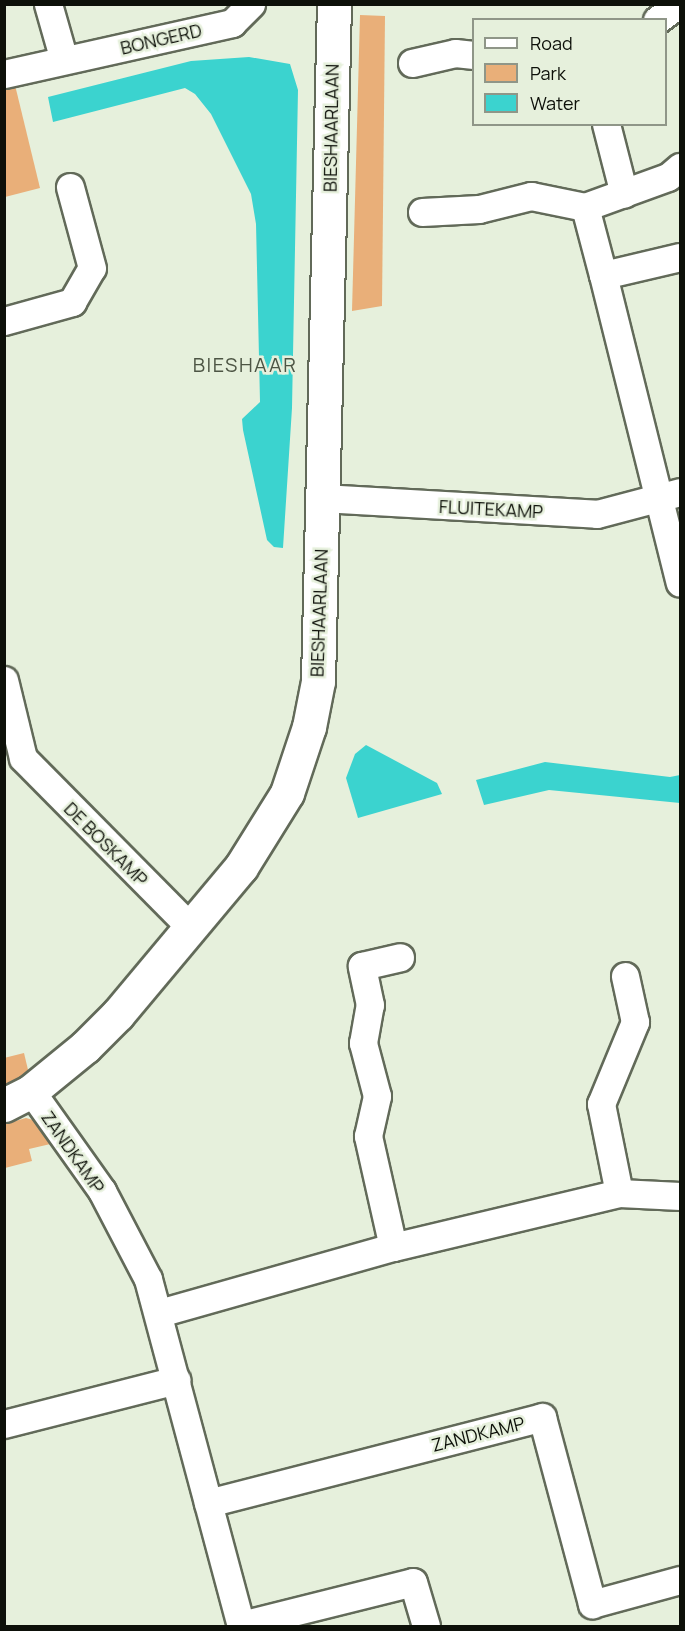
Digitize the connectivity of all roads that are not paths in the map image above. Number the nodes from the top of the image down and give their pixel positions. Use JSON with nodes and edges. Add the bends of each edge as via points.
{"nodes":[{"id":1,"x":48,"y":4,"type":"edge"},
{"id":2,"x":251,"y":4,"type":"edge"},
{"id":3,"x":334,"y":4,"type":"edge"},
{"id":4,"x":678,"y":4,"type":"edge"},
{"id":5,"x":660,"y":18,"type":"edge"},
{"id":6,"x":472,"y":54,"type":"edge"},
{"id":7,"x":64,"y":60,"type":"junction"},
{"id":8,"x":412,"y":63,"type":"dead end"},
{"id":9,"x":4,"y":74,"type":"edge"},
{"id":10,"x":607,"y":126,"type":"edge"},
{"id":11,"x":681,"y":167,"type":"edge"},
{"id":12,"x":70,"y":186,"type":"dead end"},
{"id":13,"x":624,"y":194,"type":"junction"},
{"id":14,"x":585,"y":207,"type":"junction"},
{"id":15,"x":422,"y":212,"type":"dead end"},
{"id":16,"x":681,"y":257,"type":"edge"},
{"id":17,"x":603,"y":275,"type":"junction"},
{"id":18,"x":4,"y":321,"type":"edge"},
{"id":19,"x":669,"y":494,"type":"edge"},
{"id":20,"x":322,"y":498,"type":"junction"},
{"id":21,"x":681,"y":583,"type":"edge"},
{"id":22,"x":4,"y":680,"type":"edge"},
{"id":23,"x":14,"y":760,"type":"edge"},
{"id":24,"x":191,"y":928,"type":"junction"},
{"id":25,"x":400,"y":957,"type":"dead end"},
{"id":26,"x":625,"y":976,"type":"dead end"},
{"id":27,"x":18,"y":1098,"type":"edge"},
{"id":28,"x":619,"y":1193,"type":"junction"},
{"id":29,"x":681,"y":1196,"type":"edge"},
{"id":30,"x":393,"y":1247,"type":"junction"},
{"id":31,"x":159,"y":1313,"type":"junction"},
{"id":32,"x":177,"y":1380,"type":"junction"},
{"id":33,"x":4,"y":1424,"type":"edge"},
{"id":34,"x":208,"y":1503,"type":"junction"},
{"id":35,"x":681,"y":1580,"type":"edge"},
{"id":36,"x":426,"y":1626,"type":"edge"}],
"edges":[{"from":1,"to":7,"type":"street"},
{"from":2,"to":7,"type":"street","name":"BONGERD","via":[[231,23]]},
{"from":3,"to":20,"type":"street","name":"BIESHAARLAAN"},
{"from":4,"to":5,"type":"street"},
{"from":6,"to":8,"type":"street","via":[[455,52]]},
{"from":7,"to":9,"type":"street","name":"BONGERD"},
{"from":10,"to":13,"type":"street"},
{"from":11,"to":13,"type":"street","via":[[668,177]]},
{"from":12,"to":18,"type":"street","via":[[92,268],[72,303]]},
{"from":13,"to":14,"type":"street"},
{"from":14,"to":15,"type":"street","via":[[531,196],[479,209]]},
{"from":14,"to":17,"type":"street"},
{"from":16,"to":17,"type":"street"},
{"from":17,"to":19,"type":"street"},
{"from":19,"to":20,"type":"street","name":"FLUITEKAMP","via":[[597,514]]},
{"from":19,"to":21,"type":"street"},
{"from":20,"to":24,"type":"street","name":"BIESHAARLAAN","via":[[318,681],[309,728],[287,793],[241,867]]},
{"from":22,"to":23,"type":"street","name":"DE BOSKAMP"},
{"from":23,"to":24,"type":"street","name":"DE BOSKAMP"},
{"from":24,"to":27,"type":"street","name":"BIESHAARLAAN","via":[[85,1047]]},
{"from":25,"to":30,"type":"street","via":[[362,966],[370,1005],[363,1043],[376,1096],[368,1136]]},
{"from":26,"to":28,"type":"street","via":[[635,1022],[601,1104]]},
{"from":27,"to":31,"type":"street","name":"ZANDKAMP","via":[[102,1191],[148,1279]]},
{"from":28,"to":29,"type":"street"},
{"from":28,"to":30,"type":"street"},
{"from":30,"to":31,"type":"street"},
{"from":31,"to":32,"type":"street","name":"ZANDKAMP"},
{"from":32,"to":33,"type":"street"},
{"from":32,"to":34,"type":"street","name":"ZANDKAMP"},
{"from":34,"to":35,"type":"street","name":"ZANDKAMP","via":[[542,1417],[592,1604]]},
{"from":34,"to":36,"type":"street","name":"ZANDKAMP","via":[[241,1625],[413,1582]]}]}
